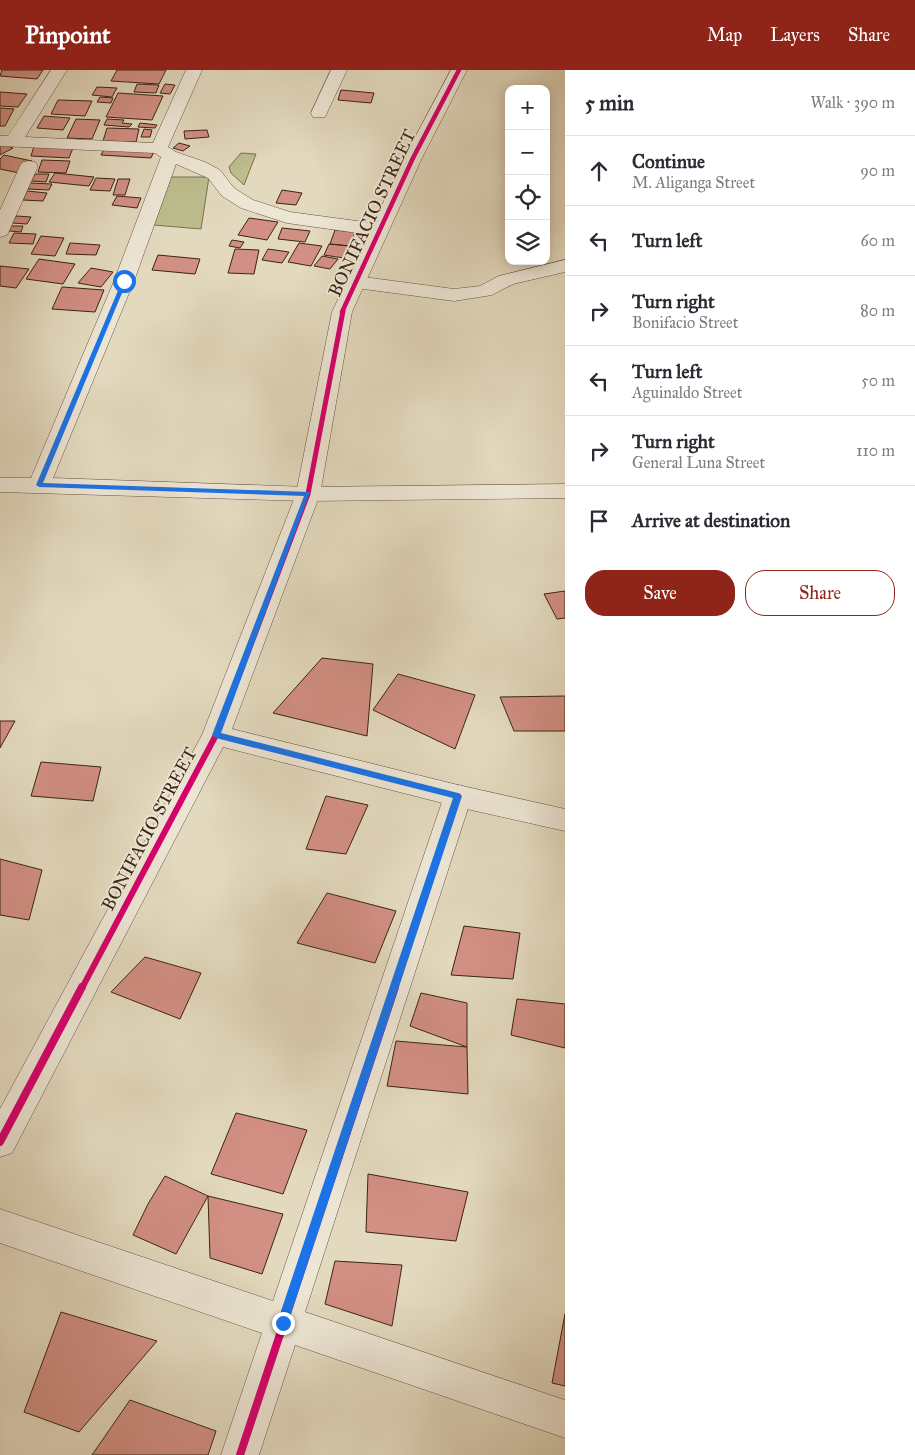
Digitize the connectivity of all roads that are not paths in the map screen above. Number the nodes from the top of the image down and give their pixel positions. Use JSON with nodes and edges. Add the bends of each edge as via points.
{"nodes":[{"id":1,"x":59,"y":70,"type":"edge"},
{"id":2,"x":194,"y":70,"type":"edge"},
{"id":3,"x":339,"y":70,"type":"edge"},
{"id":4,"x":459,"y":70,"type":"edge"},
{"id":5,"x":319,"y":113,"type":"dead end"},
{"id":6,"x":7,"y":141,"type":"edge"},
{"id":7,"x":165,"y":152,"type":"junction"},
{"id":8,"x":29,"y":166,"type":"dead end"},
{"id":9,"x":379,"y":230,"type":"junction"},
{"id":10,"x":0,"y":231,"type":"edge"},
{"id":11,"x":565,"y":266,"type":"edge"},
{"id":12,"x":356,"y":282,"type":"junction"},
{"id":13,"x":0,"y":485,"type":"edge"},
{"id":14,"x":39,"y":485,"type":"junction"},
{"id":15,"x":565,"y":491,"type":"edge"},
{"id":16,"x":308,"y":494,"type":"junction"},
{"id":17,"x":216,"y":735,"type":"junction"},
{"id":18,"x":458,"y":796,"type":"junction"},
{"id":19,"x":565,"y":820,"type":"edge"},
{"id":20,"x":0,"y":1142,"type":"edge"},
{"id":21,"x":0,"y":1226,"type":"edge"},
{"id":22,"x":283,"y":1323,"type":"junction"},
{"id":23,"x":565,"y":1419,"type":"edge"},
{"id":24,"x":240,"y":1455,"type":"edge"}],
"edges":[{"from":1,"to":6,"type":"street"},
{"from":2,"to":7,"type":"street"},
{"from":3,"to":5,"type":"street"},
{"from":4,"to":9,"type":"street","name":"BONIFACIO STREET"},
{"from":6,"to":7,"type":"street"},
{"from":7,"to":9,"type":"street","via":[[214,174],[228,192],[247,204],[288,217]]},
{"from":7,"to":14,"type":"street","via":[[124,281]]},
{"from":8,"to":10,"type":"street"},
{"from":9,"to":12,"type":"street","name":"BONIFACIO STREET"},
{"from":11,"to":12,"type":"street","via":[[506,280],[485,291],[454,295]]},
{"from":12,"to":16,"type":"street","name":"BONIFACIO STREET","via":[[342,312]]},
{"from":13,"to":14,"type":"street"},
{"from":14,"to":16,"type":"street"},
{"from":15,"to":16,"type":"street"},
{"from":16,"to":17,"type":"street","name":"BONIFACIO STREET"},
{"from":17,"to":18,"type":"street"},
{"from":17,"to":20,"type":"street","name":"BONIFACIO STREET"},
{"from":18,"to":19,"type":"street"},
{"from":18,"to":22,"type":"street"},
{"from":21,"to":22,"type":"street"},
{"from":22,"to":23,"type":"street"},
{"from":22,"to":24,"type":"street"}]}
